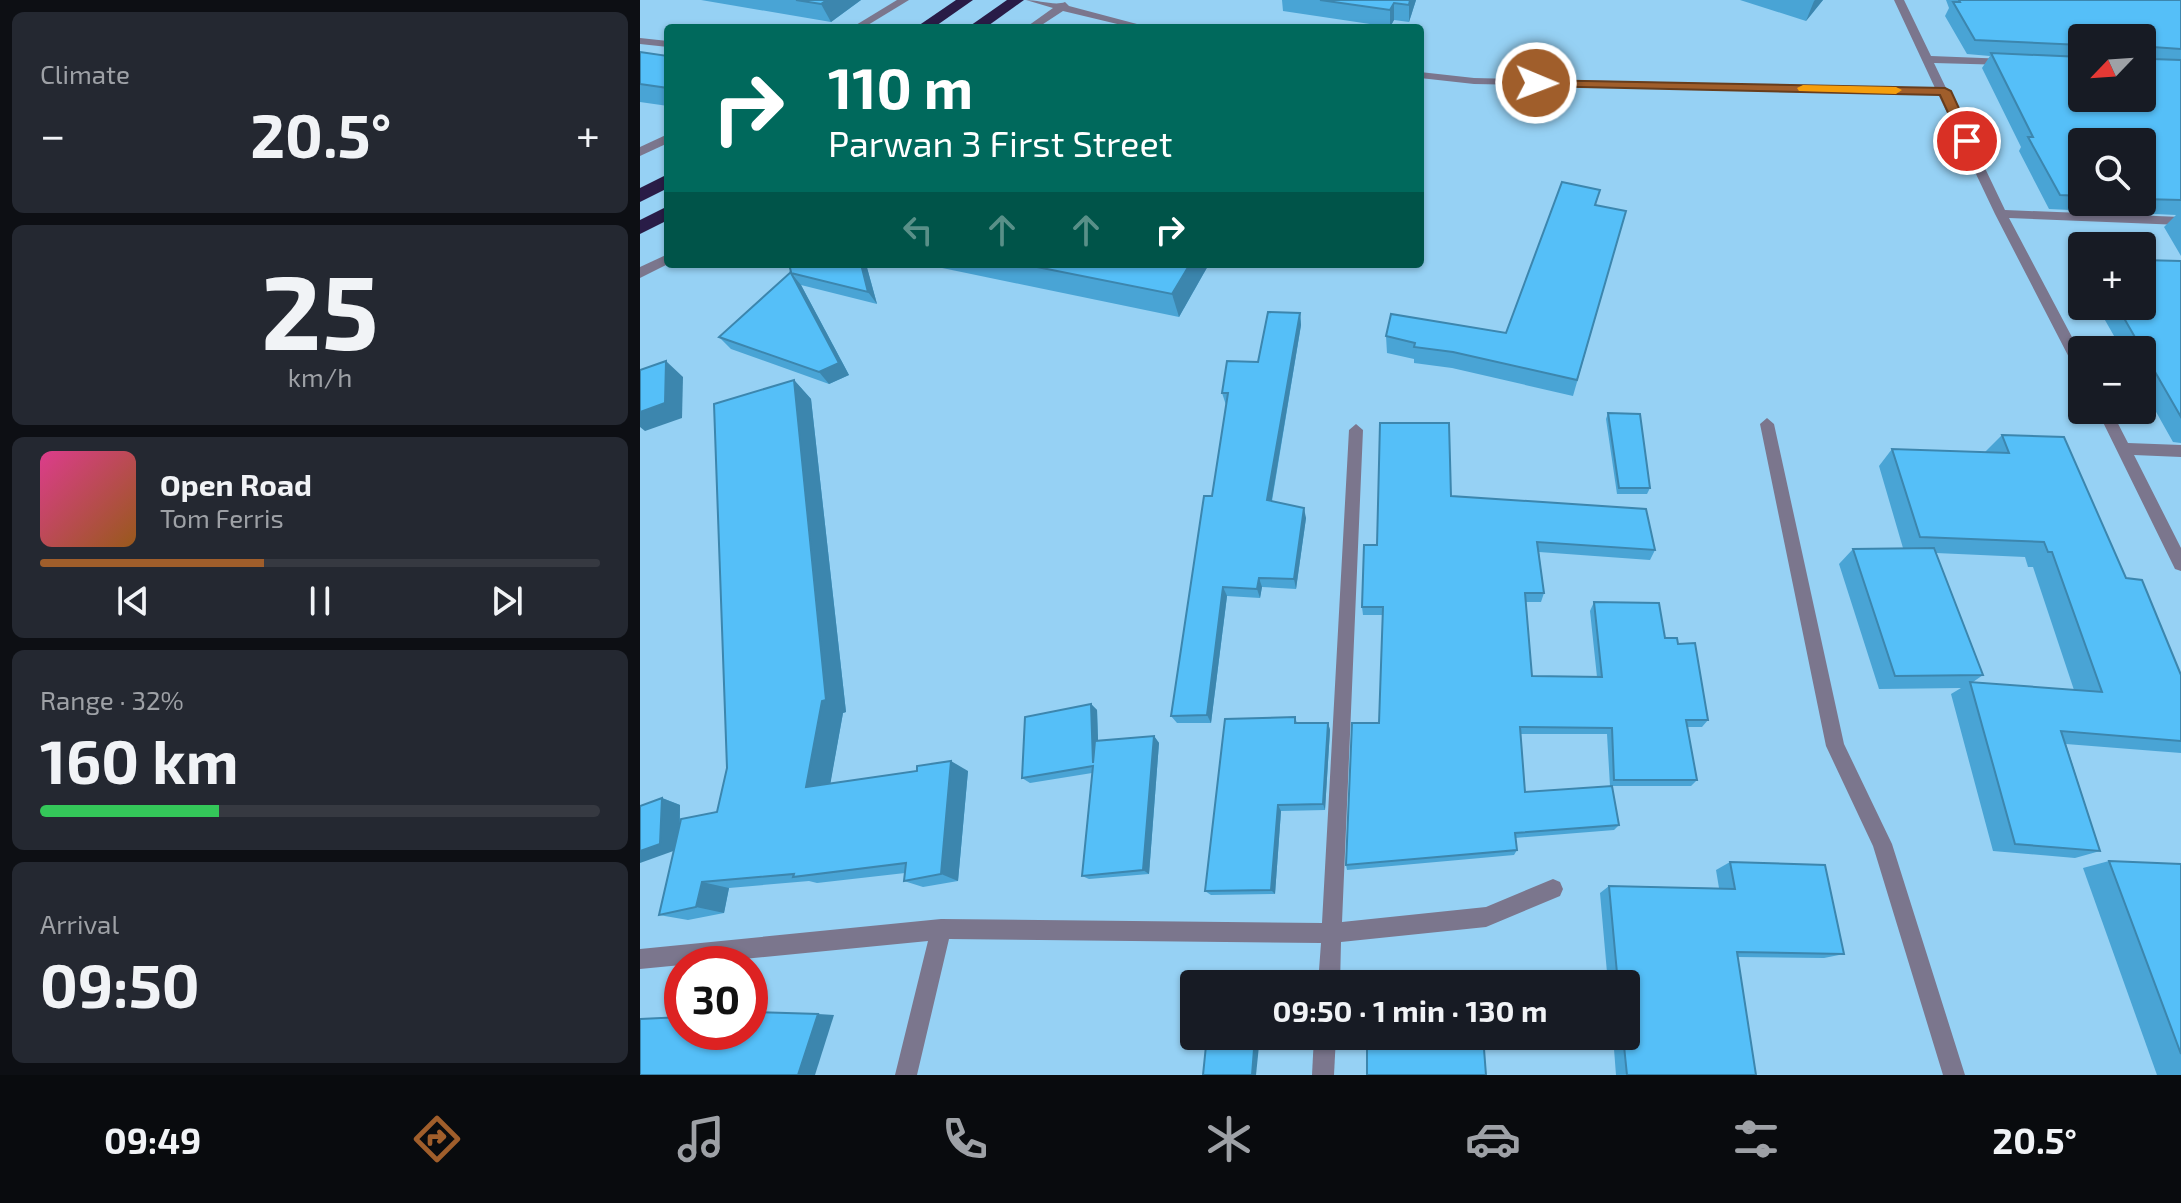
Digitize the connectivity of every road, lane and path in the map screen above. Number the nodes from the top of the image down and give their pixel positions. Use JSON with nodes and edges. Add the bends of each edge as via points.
{"nodes":[{"id":1,"x":904,"y":0,"type":"edge"},
{"id":2,"x":966,"y":0,"type":"edge"},
{"id":3,"x":1017,"y":0,"type":"edge"},
{"id":4,"x":1031,"y":0,"type":"edge"},
{"id":5,"x":1899,"y":0,"type":"edge"},
{"id":6,"x":1066,"y":4,"type":"edge"},
{"id":7,"x":863,"y":24,"type":"edge"},
{"id":8,"x":929,"y":24,"type":"edge"},
{"id":9,"x":981,"y":24,"type":"edge"},
{"id":10,"x":1036,"y":24,"type":"edge"},
{"id":11,"x":1134,"y":24,"type":"edge"},
{"id":12,"x":640,"y":41,"type":"edge"},
{"id":13,"x":664,"y":44,"type":"edge"},
{"id":14,"x":1925,"y":59,"type":"junction"},
{"id":15,"x":2019,"y":63,"type":"edge"},
{"id":16,"x":1424,"y":75,"type":"edge"},
{"id":17,"x":1945,"y":91,"type":"junction"},
{"id":18,"x":664,"y":140,"type":"edge"},
{"id":19,"x":640,"y":152,"type":"edge"},
{"id":20,"x":664,"y":182,"type":"edge"},
{"id":21,"x":640,"y":196,"type":"edge"},
{"id":22,"x":664,"y":214,"type":"edge"},
{"id":23,"x":2001,"y":214,"type":"junction"},
{"id":24,"x":2181,"y":221,"type":"edge"},
{"id":25,"x":640,"y":228,"type":"edge"},
{"id":26,"x":664,"y":260,"type":"edge"},
{"id":27,"x":640,"y":273,"type":"edge"},
{"id":28,"x":2068,"y":342,"type":"edge"},
{"id":29,"x":1767,"y":424,"type":"dead end"},
{"id":30,"x":2111,"y":424,"type":"edge"},
{"id":31,"x":1356,"y":430,"type":"dead end"},
{"id":32,"x":2124,"y":449,"type":"junction"},
{"id":33,"x":2181,"y":451,"type":"edge"},
{"id":34,"x":2181,"y":564,"type":"edge"},
{"id":35,"x":1553,"y":889,"type":"dead end"},
{"id":36,"x":941,"y":929,"type":"junction"},
{"id":37,"x":1332,"y":933,"type":"junction"},
{"id":38,"x":640,"y":959,"type":"edge"},
{"id":39,"x":1330,"y":970,"type":"edge"},
{"id":40,"x":1324,"y":1050,"type":"edge"},
{"id":41,"x":906,"y":1075,"type":"edge"},
{"id":42,"x":1323,"y":1075,"type":"edge"},
{"id":43,"x":1954,"y":1075,"type":"edge"}],
"edges":[{"from":1,"to":7,"type":"street"},
{"from":2,"to":8,"type":"highway"},
{"from":3,"to":9,"type":"highway"},
{"from":4,"to":6,"type":"street"},
{"from":5,"to":14,"type":"street"},
{"from":6,"to":10,"type":"street"},
{"from":6,"to":11,"type":"street"},
{"from":12,"to":13,"type":"street"},
{"from":14,"to":15,"type":"street"},
{"from":14,"to":17,"type":"street"},
{"from":16,"to":17,"type":"street","via":[[1474,81]]},
{"from":17,"to":23,"type":"street"},
{"from":18,"to":19,"type":"street"},
{"from":20,"to":21,"type":"highway"},
{"from":22,"to":25,"type":"highway"},
{"from":23,"to":24,"type":"street"},
{"from":23,"to":28,"type":"street"},
{"from":26,"to":27,"type":"street"},
{"from":29,"to":43,"type":"street","via":[[1835,746],[1882,844]]},
{"from":30,"to":32,"type":"street"},
{"from":31,"to":37,"type":"street"},
{"from":32,"to":33,"type":"street"},
{"from":32,"to":34,"type":"street"},
{"from":35,"to":37,"type":"street","via":[[1486,917]]},
{"from":36,"to":37,"type":"street"},
{"from":36,"to":38,"type":"street"},
{"from":36,"to":41,"type":"street"},
{"from":37,"to":39,"type":"street"},
{"from":40,"to":42,"type":"street"}]}
